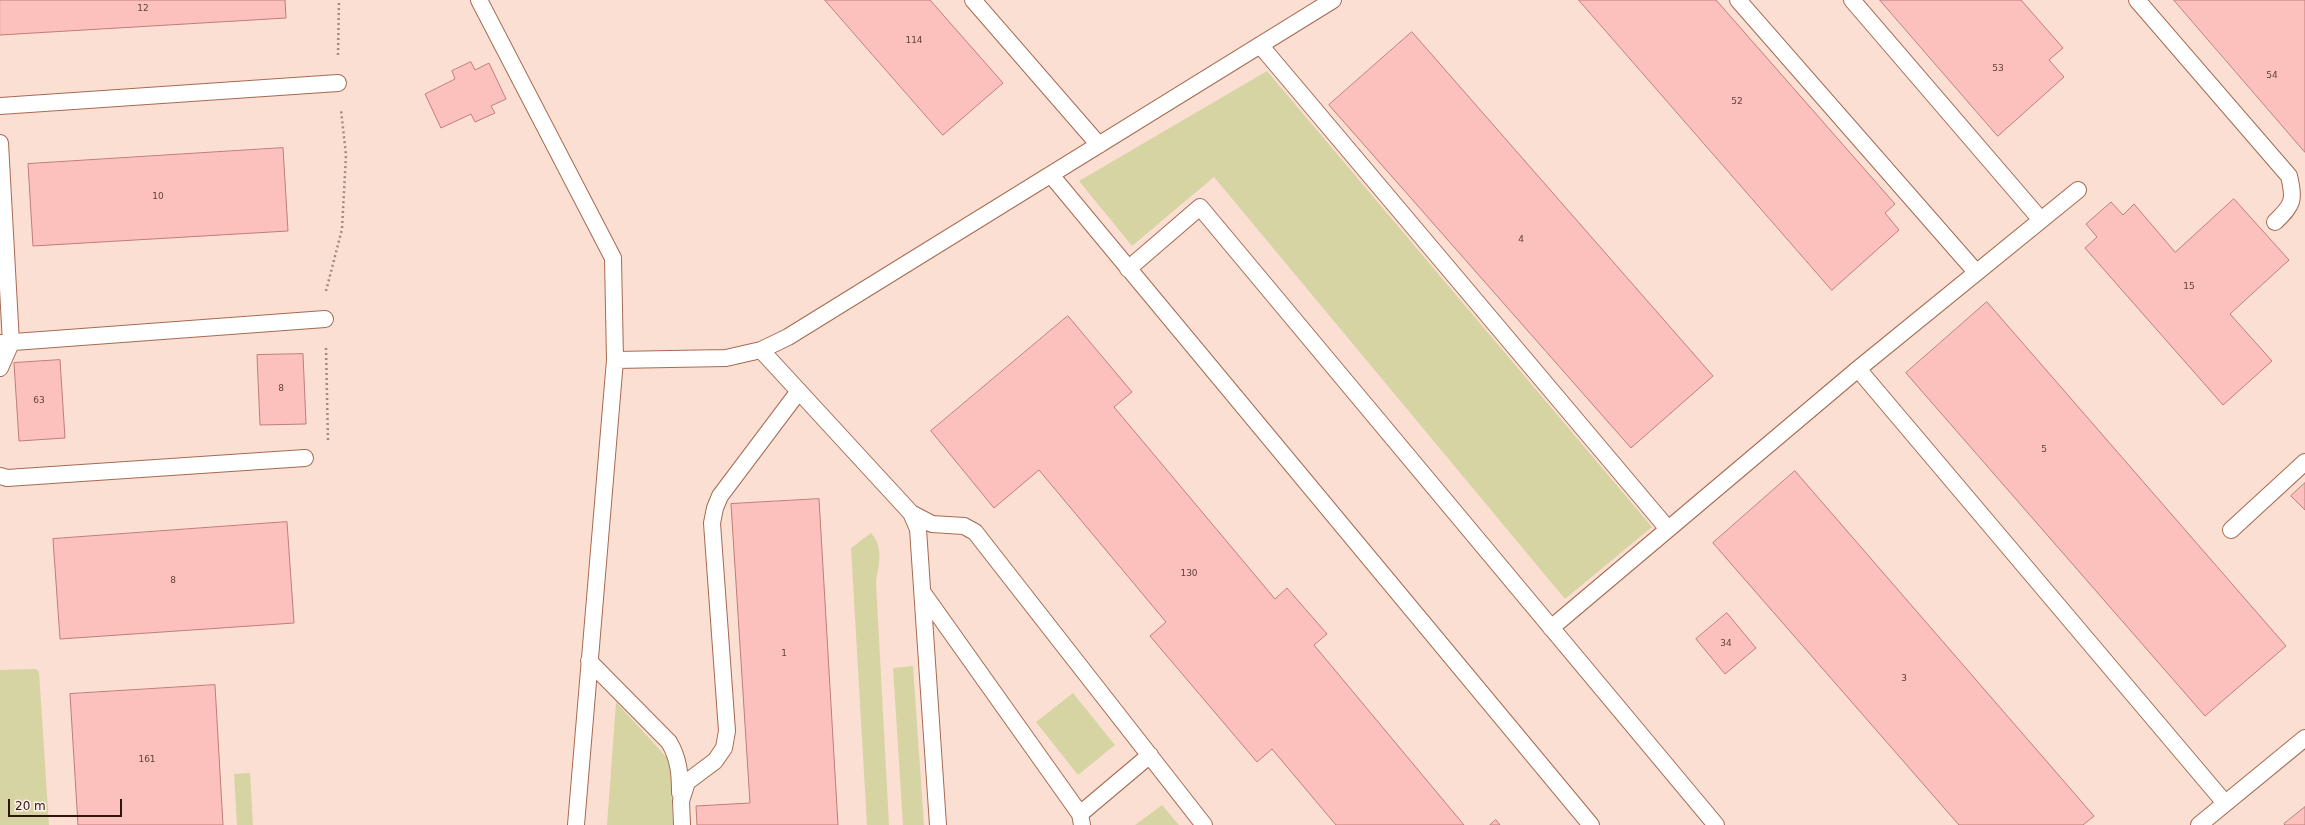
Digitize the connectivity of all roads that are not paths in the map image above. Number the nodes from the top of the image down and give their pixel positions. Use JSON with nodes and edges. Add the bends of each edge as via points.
{"nodes":[{"id":1,"x":479,"y":0,"type":"edge"},
{"id":2,"x":973,"y":0,"type":"edge"},
{"id":3,"x":1333,"y":0,"type":"edge"},
{"id":4,"x":1738,"y":0,"type":"edge"},
{"id":5,"x":1852,"y":0,"type":"edge"},
{"id":6,"x":2138,"y":0,"type":"edge"},
{"id":7,"x":1260,"y":45,"type":"junction"},
{"id":8,"x":338,"y":83,"type":"road end"},
{"id":9,"x":0,"y":106,"type":"edge"},
{"id":10,"x":0,"y":143,"type":"edge"},
{"id":11,"x":1099,"y":145,"type":"junction"},
{"id":12,"x":1051,"y":175,"type":"junction"},
{"id":13,"x":2078,"y":190,"type":"dead end"},
{"id":14,"x":2041,"y":220,"type":"junction"},
{"id":15,"x":2275,"y":222,"type":"dead end"},
{"id":16,"x":1128,"y":269,"type":"junction"},
{"id":17,"x":1976,"y":272,"type":"junction"},
{"id":18,"x":325,"y":320,"type":"road end"},
{"id":19,"x":6,"y":343,"type":"edge"},
{"id":20,"x":761,"y":350,"type":"junction"},
{"id":21,"x":615,"y":360,"type":"junction"},
{"id":22,"x":0,"y":368,"type":"edge"},
{"id":23,"x":1858,"y":368,"type":"junction"},
{"id":24,"x":799,"y":391,"type":"junction"},
{"id":25,"x":305,"y":458,"type":"road end"},
{"id":26,"x":2305,"y":462,"type":"edge"},
{"id":27,"x":0,"y":476,"type":"edge"},
{"id":28,"x":911,"y":513,"type":"junction"},
{"id":29,"x":1668,"y":529,"type":"junction"},
{"id":30,"x":2231,"y":530,"type":"dead end"},
{"id":31,"x":924,"y":593,"type":"junction"},
{"id":32,"x":1551,"y":628,"type":"junction"},
{"id":33,"x":589,"y":661,"type":"junction"},
{"id":34,"x":2305,"y":738,"type":"edge"},
{"id":35,"x":1150,"y":755,"type":"junction"},
{"id":36,"x":681,"y":801,"type":"junction"},
{"id":37,"x":2225,"y":804,"type":"junction"},
{"id":38,"x":1081,"y":819,"type":"edge"},
{"id":39,"x":576,"y":825,"type":"edge"},
{"id":40,"x":682,"y":825,"type":"edge"},
{"id":41,"x":938,"y":825,"type":"edge"},
{"id":42,"x":1204,"y":825,"type":"edge"},
{"id":43,"x":1591,"y":825,"type":"edge"},
{"id":44,"x":1716,"y":825,"type":"edge"},
{"id":45,"x":2199,"y":825,"type":"edge"}],
"edges":[{"from":1,"to":21,"type":"lane","via":[[613,258]]},
{"from":2,"to":11,"type":"lane"},
{"from":3,"to":7,"type":"lane"},
{"from":4,"to":17,"type":"lane"},
{"from":5,"to":14,"type":"lane"},
{"from":6,"to":15,"type":"lane","via":[[2288,176],[2293,194],[2289,208]]},
{"from":7,"to":11,"type":"lane"},
{"from":7,"to":29,"type":"lane"},
{"from":8,"to":9,"type":"lane"},
{"from":10,"to":19,"type":"lane"},
{"from":11,"to":12,"type":"lane"},
{"from":12,"to":16,"type":"lane"},
{"from":12,"to":20,"type":"lane","via":[[788,337]]},
{"from":13,"to":14,"type":"lane"},
{"from":14,"to":17,"type":"lane"},
{"from":16,"to":32,"type":"lane","via":[[1200,207]]},
{"from":16,"to":43,"type":"lane"},
{"from":17,"to":23,"type":"lane"},
{"from":18,"to":19,"type":"lane"},
{"from":19,"to":22,"type":"lane"},
{"from":20,"to":21,"type":"lane","via":[[726,358]]},
{"from":20,"to":24,"type":"lane"},
{"from":21,"to":33,"type":"lane"},
{"from":23,"to":29,"type":"lane"},
{"from":23,"to":37,"type":"lane"},
{"from":24,"to":28,"type":"lane"},
{"from":24,"to":36,"type":"lane","via":[[720,496],[715,508],[712,523],[727,731],[724,748],[715,761],[687,782]]},
{"from":25,"to":27,"type":"lane","via":[[7,478]]},
{"from":26,"to":30,"type":"lane"},
{"from":28,"to":31,"type":"lane","via":[[918,529]]},
{"from":28,"to":35,"type":"lane","via":[[932,524],[964,526],[975,532]]},
{"from":29,"to":32,"type":"lane"},
{"from":31,"to":38,"type":"lane"},
{"from":31,"to":41,"type":"lane"},
{"from":32,"to":44,"type":"lane"},
{"from":33,"to":36,"type":"lane","via":[[669,742],[680,769]]},
{"from":33,"to":39,"type":"lane"},
{"from":34,"to":37,"type":"lane"},
{"from":35,"to":38,"type":"lane"},
{"from":35,"to":42,"type":"lane"},
{"from":36,"to":40,"type":"lane"},
{"from":37,"to":45,"type":"lane"}]}
